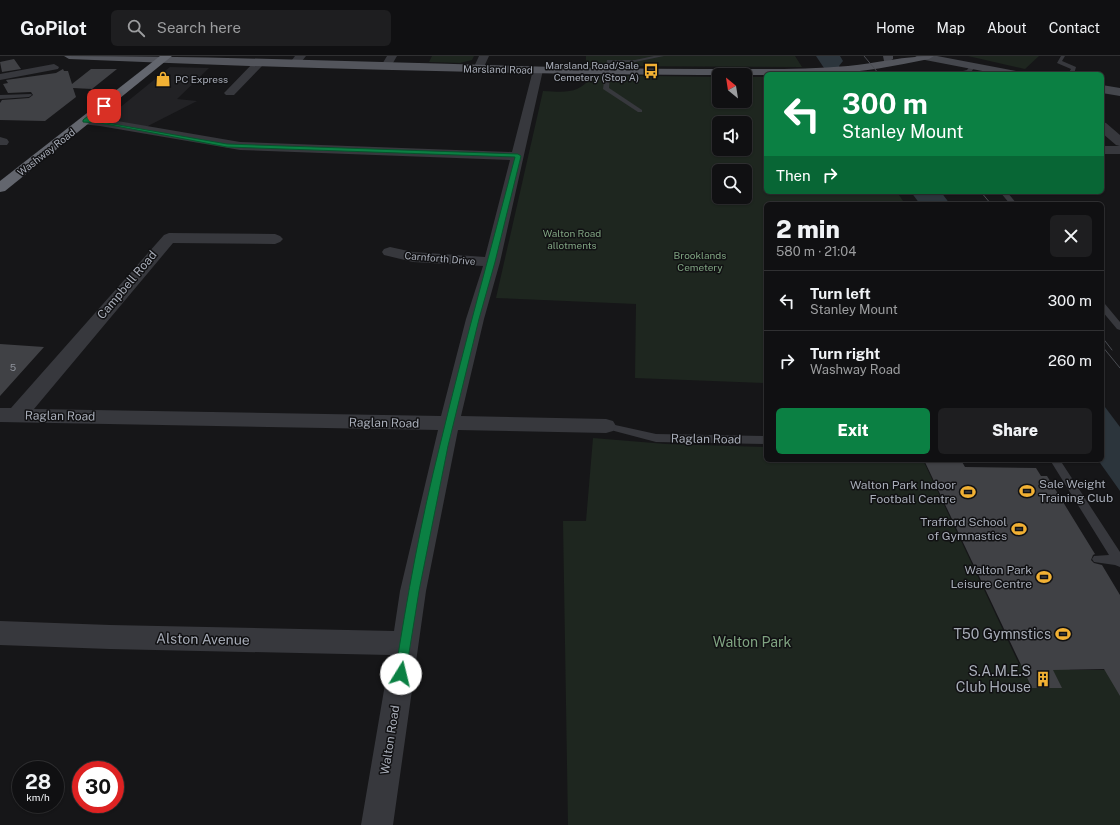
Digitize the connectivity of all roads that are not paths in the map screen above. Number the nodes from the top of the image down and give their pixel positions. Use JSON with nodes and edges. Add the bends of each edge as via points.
{"nodes":[{"id":1,"x":70,"y":56,"type":"edge"},
{"id":2,"x":392,"y":56,"type":"edge"},
{"id":3,"x":484,"y":56,"type":"edge"},
{"id":4,"x":662,"y":56,"type":"edge"},
{"id":5,"x":925,"y":56,"type":"edge"},
{"id":6,"x":1063,"y":56,"type":"edge"},
{"id":7,"x":94,"y":57,"type":"edge"},
{"id":8,"x":165,"y":58,"type":"edge"},
{"id":9,"x":298,"y":60,"type":"edge"},
{"id":10,"x":887,"y":60,"type":"edge"},
{"id":11,"x":259,"y":63,"type":"junction"},
{"id":12,"x":386,"y":66,"type":"junction"},
{"id":13,"x":54,"y":67,"type":"dead end"},
{"id":14,"x":972,"y":67,"type":"junction"},
{"id":15,"x":478,"y":69,"type":"junction"},
{"id":16,"x":538,"y":70,"type":"junction"},
{"id":17,"x":609,"y":71,"type":"junction"},
{"id":18,"x":964,"y":72,"type":"edge"},
{"id":19,"x":1003,"y":72,"type":"edge"},
{"id":20,"x":1072,"y":72,"type":"edge"},
{"id":21,"x":0,"y":77,"type":"edge"},
{"id":22,"x":1104,"y":89,"type":"edge"},
{"id":23,"x":1120,"y":92,"type":"edge"},
{"id":24,"x":230,"y":93,"type":"dead end"},
{"id":25,"x":29,"y":94,"type":"dead end"},
{"id":26,"x":0,"y":97,"type":"edge"},
{"id":27,"x":640,"y":112,"type":"dead end"},
{"id":28,"x":85,"y":121,"type":"junction"},
{"id":29,"x":1104,"y":128,"type":"edge"},
{"id":30,"x":1120,"y":142,"type":"edge"},
{"id":31,"x":1104,"y":150,"type":"edge"},
{"id":32,"x":1120,"y":150,"type":"edge"},
{"id":33,"x":518,"y":156,"type":"junction"},
{"id":34,"x":0,"y":188,"type":"edge"},
{"id":35,"x":1006,"y":194,"type":"edge"},
{"id":36,"x":1012,"y":202,"type":"edge"},
{"id":37,"x":275,"y":239,"type":"dead end"},
{"id":38,"x":390,"y":252,"type":"dead end"},
{"id":39,"x":492,"y":262,"type":"junction"},
{"id":40,"x":1104,"y":308,"type":"edge"},
{"id":41,"x":1120,"y":327,"type":"edge"},
{"id":42,"x":9,"y":415,"type":"edge"},
{"id":43,"x":450,"y":424,"type":"junction"},
{"id":44,"x":606,"y":426,"type":"joint"},
{"id":45,"x":764,"y":440,"type":"edge"},
{"id":46,"x":1056,"y":462,"type":"edge"},
{"id":47,"x":1098,"y":559,"type":"dead end"},
{"id":48,"x":1120,"y":560,"type":"edge"},
{"id":49,"x":0,"y":633,"type":"edge"},
{"id":50,"x":405,"y":644,"type":"junction"},
{"id":51,"x":377,"y":825,"type":"edge"}],
"edges":[{"from":1,"to":7,"type":"main road","name":"Marsland Road"},
{"from":2,"to":12,"type":"street"},
{"from":3,"to":15,"type":"street"},
{"from":4,"to":17,"type":"lane","via":[[635,61],[609,61]]},
{"from":5,"to":10,"type":"main road","name":"Marsland Road"},
{"from":5,"to":14,"type":"street"},
{"from":6,"to":20,"type":"lane","via":[[1059,62],[1072,66]]},
{"from":7,"to":8,"type":"main road","name":"Marsland Road"},
{"from":8,"to":11,"type":"main road","name":"Marsland Road"},
{"from":8,"to":28,"type":"highway","name":"Washway Road"},
{"from":9,"to":11,"type":"main road","name":"Marsland Road"},
{"from":9,"to":12,"type":"main road","name":"Marsland Road"},
{"from":10,"to":17,"type":"main road","name":"Marsland Road","via":[[814,71]]},
{"from":11,"to":24,"type":"street"},
{"from":12,"to":15,"type":"main road","name":"Marsland Road"},
{"from":13,"to":21,"type":"street"},
{"from":14,"to":18,"type":"lane"},
{"from":14,"to":19,"type":"street"},
{"from":15,"to":16,"type":"main road","name":"Marsland Road"},
{"from":16,"to":17,"type":"main road","name":"Marsland Road"},
{"from":16,"to":33,"type":"street","name":"Walton Road"},
{"from":17,"to":27,"type":"lane","via":[[606,89]]},
{"from":22,"to":23,"type":"street"},
{"from":25,"to":26,"type":"lane"},
{"from":28,"to":33,"type":"street","via":[[233,146]]},
{"from":28,"to":34,"type":"highway","name":"Washway Road"},
{"from":29,"to":30,"type":"street"},
{"from":31,"to":32,"type":"street"},
{"from":33,"to":39,"type":"street","name":"Walton Road"},
{"from":35,"to":36,"type":"lane"},
{"from":37,"to":42,"type":"street","name":"Campbell Road","via":[[169,238]]},
{"from":38,"to":39,"type":"street","name":"Carnforth Drive","via":[[424,258]]},
{"from":39,"to":43,"type":"street","name":"Walton Road","via":[[475,319]]},
{"from":40,"to":41,"type":"lane"},
{"from":42,"to":43,"type":"street","name":"Raglan Road"},
{"from":43,"to":44,"type":"street","name":"Raglan Road"},
{"from":43,"to":50,"type":"street","name":"Walton Road","via":[[413,591]]},
{"from":44,"to":45,"type":"lane","name":"Raglan Road","via":[[656,438]]},
{"from":46,"to":48,"type":"lane"},
{"from":47,"to":48,"type":"lane"},
{"from":49,"to":50,"type":"street","name":"Alston Avenue"},
{"from":50,"to":51,"type":"street","name":"Walton Road"}]}
